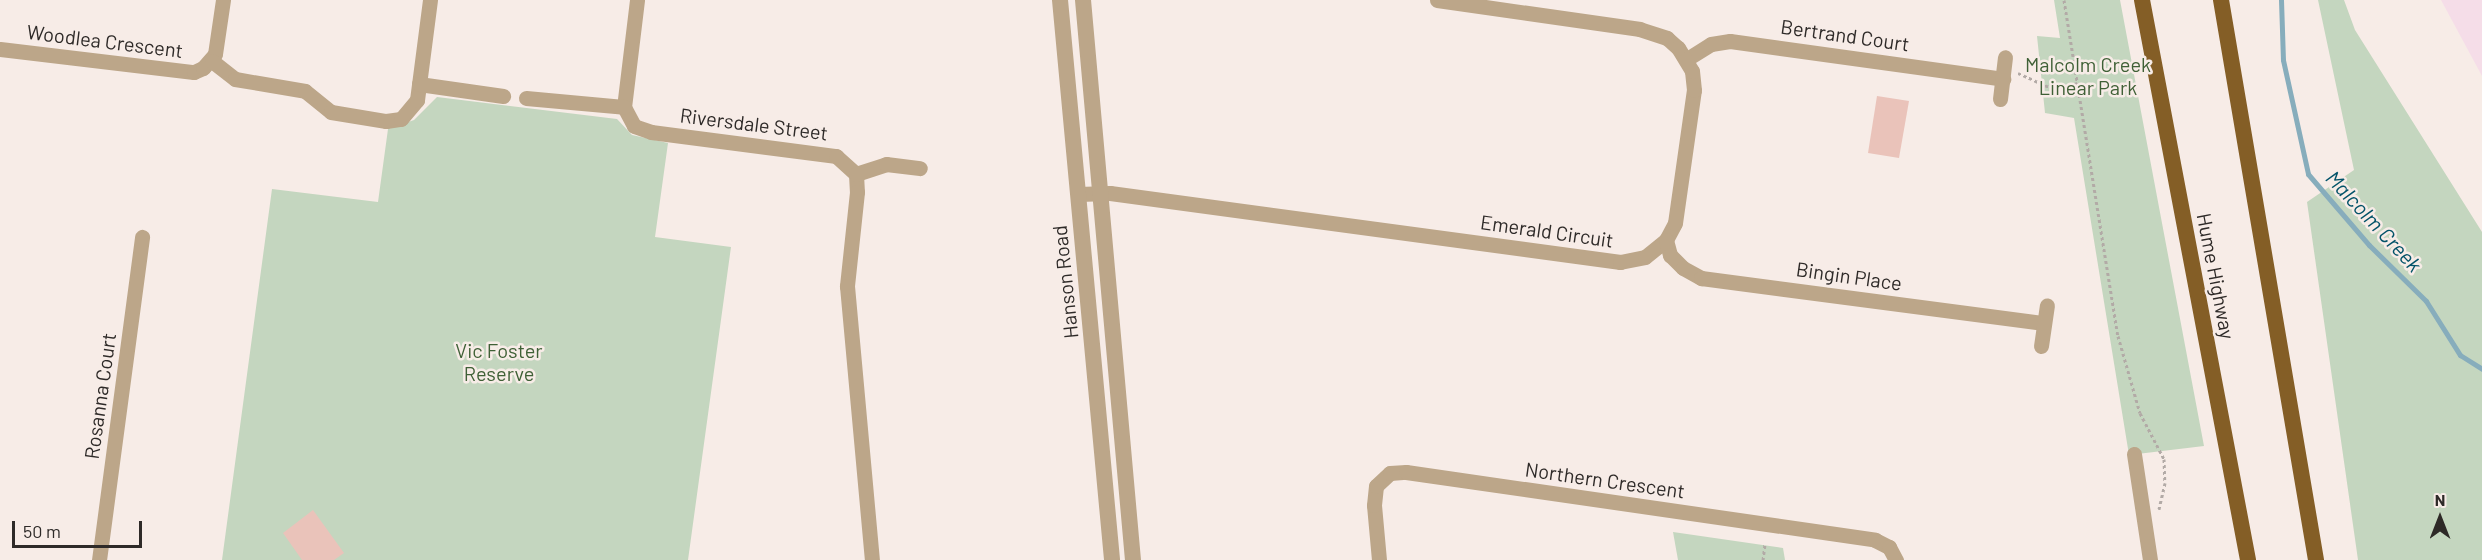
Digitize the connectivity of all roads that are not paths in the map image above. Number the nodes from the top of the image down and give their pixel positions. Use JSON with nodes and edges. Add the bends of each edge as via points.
{"nodes":[{"id":1,"x":223,"y":0,"type":"edge"},
{"id":2,"x":430,"y":0,"type":"edge"},
{"id":3,"x":637,"y":0,"type":"edge"},
{"id":4,"x":1060,"y":0,"type":"edge"},
{"id":5,"x":1083,"y":0,"type":"edge"},
{"id":6,"x":1437,"y":0,"type":"edge"},
{"id":7,"x":2142,"y":0,"type":"edge"},
{"id":8,"x":2222,"y":0,"type":"edge"},
{"id":9,"x":0,"y":49,"type":"edge"},
{"id":10,"x":1687,"y":59,"type":"junction"},
{"id":11,"x":212,"y":61,"type":"junction"},
{"id":12,"x":419,"y":84,"type":"junction"},
{"id":13,"x":503,"y":96,"type":"dead end"},
{"id":14,"x":526,"y":98,"type":"dead end"},
{"id":15,"x":2000,"y":99,"type":"dead end"},
{"id":16,"x":624,"y":107,"type":"junction"},
{"id":17,"x":920,"y":168,"type":"dead end"},
{"id":18,"x":855,"y":174,"type":"junction"},
{"id":19,"x":1100,"y":193,"type":"junction"},
{"id":20,"x":1078,"y":194,"type":"junction"},
{"id":21,"x":142,"y":237,"type":"dead end"},
{"id":22,"x":1666,"y":240,"type":"junction"},
{"id":23,"x":2047,"y":305,"type":"dead end"},
{"id":24,"x":2044,"y":323,"type":"junction"},
{"id":25,"x":2041,"y":346,"type":"dead end"},
{"id":26,"x":2134,"y":454,"type":"dead end"},
{"id":27,"x":99,"y":560,"type":"edge"},
{"id":28,"x":872,"y":560,"type":"edge"},
{"id":29,"x":1112,"y":560,"type":"edge"},
{"id":30,"x":1133,"y":560,"type":"edge"},
{"id":31,"x":1379,"y":560,"type":"edge"},
{"id":32,"x":1896,"y":560,"type":"edge"},
{"id":33,"x":2150,"y":560,"type":"edge"},
{"id":34,"x":2248,"y":560,"type":"edge"},
{"id":35,"x":2316,"y":560,"type":"edge"}],
"edges":[{"from":1,"to":11,"type":"street"},
{"from":2,"to":12,"type":"street"},
{"from":3,"to":16,"type":"street"},
{"from":4,"to":20,"type":"street","name":"Hanson Road"},
{"from":5,"to":19,"type":"street"},
{"from":6,"to":10,"type":"street","via":[[1640,29],[1667,38]]},
{"from":7,"to":34,"type":"highway","name":"Hume Highway"},
{"from":8,"to":35,"type":"highway"},
{"from":9,"to":11,"type":"street","name":"Woodlea Crescent","via":[[179,72],[194,72]]},
{"from":10,"to":15,"type":"street","name":"Bertrand Court","via":[[1711,44],[1730,40],[2006,69]]},
{"from":10,"to":22,"type":"street","via":[[1694,90],[1675,223]]},
{"from":11,"to":12,"type":"street","via":[[235,79],[305,91],[331,112],[386,121],[400,119],[413,109]]},
{"from":12,"to":13,"type":"street"},
{"from":14,"to":16,"type":"street"},
{"from":16,"to":18,"type":"street","name":"Riversdale Street","via":[[634,126],[651,132],[836,156]]},
{"from":17,"to":18,"type":"street","via":[[886,164]]},
{"from":18,"to":28,"type":"street","via":[[857,192],[848,286]]},
{"from":19,"to":20,"type":"street","name":"Emerald Circuit"},
{"from":19,"to":22,"type":"street","name":"Emerald Circuit","via":[[1620,262],[1645,257]]},
{"from":19,"to":30,"type":"street"},
{"from":20,"to":29,"type":"street","name":"Hanson Road"},
{"from":21,"to":27,"type":"street","name":"Rosanna Court"},
{"from":22,"to":24,"type":"street","name":"Bingin Place","via":[[1670,255],[1701,278]]},
{"from":23,"to":24,"type":"street"},
{"from":24,"to":25,"type":"street"},
{"from":26,"to":33,"type":"street"},
{"from":31,"to":32,"type":"street","name":"Northern Crescent","via":[[1374,505],[1377,486],[1390,473],[1406,472],[1875,540],[1888,546]]}]}
